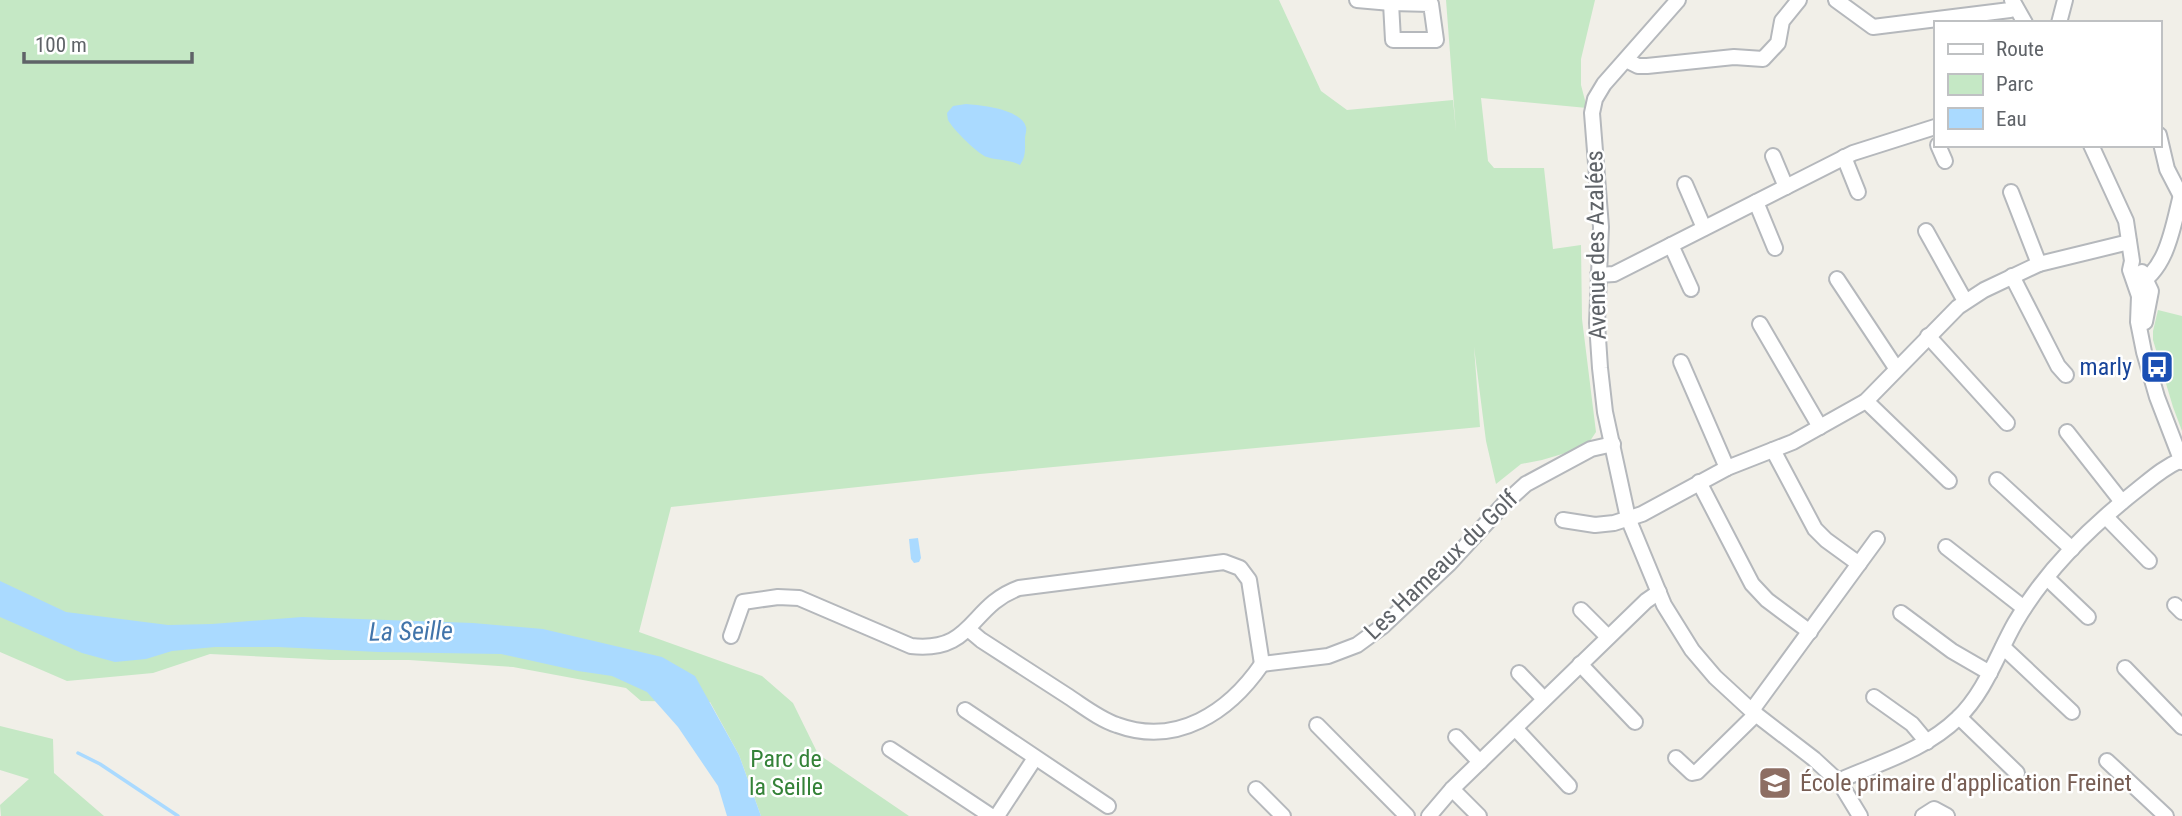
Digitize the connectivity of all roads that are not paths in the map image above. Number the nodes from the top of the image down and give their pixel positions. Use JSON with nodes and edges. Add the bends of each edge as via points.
{"nodes":[{"id":1,"x":1357,"y":0,"type":"edge"},
{"id":2,"x":1678,"y":0,"type":"edge"},
{"id":3,"x":1799,"y":0,"type":"edge"},
{"id":4,"x":1836,"y":0,"type":"edge"},
{"id":5,"x":2065,"y":0,"type":"edge"},
{"id":6,"x":1391,"y":3,"type":"dead end"},
{"id":7,"x":2014,"y":3,"type":"edge"},
{"id":8,"x":2024,"y":21,"type":"edge"},
{"id":9,"x":2060,"y":21,"type":"edge"},
{"id":10,"x":1626,"y":60,"type":"junction"},
{"id":11,"x":1934,"y":131,"type":"edge"},
{"id":12,"x":2161,"y":144,"type":"edge"},
{"id":13,"x":1939,"y":147,"type":"edge"},
{"id":14,"x":2092,"y":147,"type":"edge"},
{"id":15,"x":1773,"y":156,"type":"dead end"},
{"id":16,"x":1844,"y":157,"type":"junction"},
{"id":17,"x":1945,"y":162,"type":"dead end"},
{"id":18,"x":1685,"y":184,"type":"dead end"},
{"id":19,"x":1786,"y":187,"type":"junction"},
{"id":20,"x":1858,"y":192,"type":"dead end"},
{"id":21,"x":2011,"y":192,"type":"dead end"},
{"id":22,"x":2181,"y":194,"type":"edge"},
{"id":23,"x":1756,"y":202,"type":"junction"},
{"id":24,"x":1704,"y":228,"type":"junction"},
{"id":25,"x":1926,"y":231,"type":"dead end"},
{"id":26,"x":2176,"y":238,"type":"edge"},
{"id":27,"x":2129,"y":242,"type":"junction"},
{"id":28,"x":1671,"y":245,"type":"junction"},
{"id":29,"x":1775,"y":248,"type":"dead end"},
{"id":30,"x":2039,"y":264,"type":"junction"},
{"id":31,"x":1598,"y":275,"type":"junction"},
{"id":32,"x":2012,"y":276,"type":"junction"},
{"id":33,"x":1837,"y":279,"type":"dead end"},
{"id":34,"x":2142,"y":283,"type":"junction"},
{"id":35,"x":1690,"y":289,"type":"dead end"},
{"id":36,"x":1965,"y":301,"type":"junction"},
{"id":37,"x":1759,"y":324,"type":"dead end"},
{"id":38,"x":1928,"y":336,"type":"junction"},
{"id":39,"x":1681,"y":362,"type":"dead end"},
{"id":40,"x":1896,"y":368,"type":"junction"},
{"id":41,"x":2066,"y":375,"type":"dead end"},
{"id":42,"x":1866,"y":401,"type":"junction"},
{"id":43,"x":2007,"y":423,"type":"dead end"},
{"id":44,"x":1820,"y":427,"type":"junction"},
{"id":45,"x":2067,"y":432,"type":"dead end"},
{"id":46,"x":1613,"y":444,"type":"junction"},
{"id":47,"x":1773,"y":450,"type":"junction"},
{"id":48,"x":2181,"y":461,"type":"edge"},
{"id":49,"x":1727,"y":468,"type":"junction"},
{"id":50,"x":1997,"y":480,"type":"dead end"},
{"id":51,"x":1949,"y":481,"type":"dead end"},
{"id":52,"x":1699,"y":482,"type":"junction"},
{"id":53,"x":2122,"y":502,"type":"junction"},
{"id":54,"x":2106,"y":517,"type":"junction"},
{"id":55,"x":1628,"y":518,"type":"junction"},
{"id":56,"x":1563,"y":520,"type":"dead end"},
{"id":57,"x":1877,"y":539,"type":"dead end"},
{"id":58,"x":1946,"y":547,"type":"dead end"},
{"id":59,"x":2072,"y":549,"type":"junction"},
{"id":60,"x":2149,"y":561,"type":"dead end"},
{"id":61,"x":1859,"y":564,"type":"junction"},
{"id":62,"x":2048,"y":578,"type":"junction"},
{"id":63,"x":1659,"y":592,"type":"junction"},
{"id":64,"x":2024,"y":608,"type":"junction"},
{"id":65,"x":1581,"y":610,"type":"dead end"},
{"id":66,"x":1900,"y":613,"type":"dead end"},
{"id":67,"x":2088,"y":617,"type":"dead end"},
{"id":68,"x":968,"y":629,"type":"junction"},
{"id":69,"x":1810,"y":632,"type":"junction"},
{"id":70,"x":731,"y":636,"type":"dead end"},
{"id":71,"x":1608,"y":638,"type":"junction"},
{"id":72,"x":2003,"y":647,"type":"junction"},
{"id":73,"x":1262,"y":664,"type":"junction"},
{"id":74,"x":1580,"y":664,"type":"junction"},
{"id":75,"x":2125,"y":668,"type":"dead end"},
{"id":76,"x":1519,"y":673,"type":"dead end"},
{"id":77,"x":1990,"y":673,"type":"junction"},
{"id":78,"x":1874,"y":696,"type":"dead end"},
{"id":79,"x":1544,"y":699,"type":"junction"},
{"id":80,"x":965,"y":710,"type":"dead end"},
{"id":81,"x":1753,"y":712,"type":"junction"},
{"id":82,"x":2072,"y":712,"type":"dead end"},
{"id":83,"x":1959,"y":717,"type":"junction"},
{"id":84,"x":1635,"y":722,"type":"dead end"},
{"id":85,"x":1317,"y":725,"type":"dead end"},
{"id":86,"x":2182,"y":727,"type":"edge"},
{"id":87,"x":1515,"y":728,"type":"junction"},
{"id":88,"x":1456,"y":737,"type":"dead end"},
{"id":89,"x":1927,"y":741,"type":"junction"},
{"id":90,"x":890,"y":749,"type":"dead end"},
{"id":91,"x":1035,"y":758,"type":"junction"},
{"id":92,"x":1676,"y":758,"type":"dead end"},
{"id":93,"x":2107,"y":761,"type":"dead end"},
{"id":94,"x":1480,"y":762,"type":"junction"},
{"id":95,"x":2017,"y":772,"type":"dead end"},
{"id":96,"x":1840,"y":783,"type":"junction"},
{"id":97,"x":1569,"y":786,"type":"dead end"},
{"id":98,"x":1256,"y":789,"type":"dead end"},
{"id":99,"x":1452,"y":789,"type":"junction"},
{"id":100,"x":1108,"y":806,"type":"dead end"},
{"id":101,"x":991,"y":816,"type":"edge"},
{"id":102,"x":997,"y":816,"type":"edge"},
{"id":103,"x":1283,"y":816,"type":"edge"},
{"id":104,"x":1407,"y":816,"type":"edge"},
{"id":105,"x":1429,"y":816,"type":"edge"},
{"id":106,"x":1479,"y":816,"type":"edge"},
{"id":107,"x":1860,"y":816,"type":"edge"},
{"id":108,"x":1923,"y":816,"type":"edge"},
{"id":109,"x":1947,"y":816,"type":"edge"},
{"id":110,"x":2166,"y":816,"type":"edge"}],
"edges":[{"from":1,"to":6,"type":"street"},
{"from":2,"to":10,"type":"street","name":"Avenue des Azalées"},
{"from":3,"to":10,"type":"street","via":[[1782,21],[1778,43],[1763,59],[1734,57],[1647,66]]},
{"from":4,"to":7,"type":"street","via":[[1873,27],[2010,10]]},
{"from":5,"to":9,"type":"street"},
{"from":7,"to":8,"type":"street"},
{"from":10,"to":31,"type":"street","name":"Avenue des Azalées","via":[[1599,92],[1592,113],[1601,227]]},
{"from":11,"to":16,"type":"street"},
{"from":12,"to":22,"type":"street","via":[[2167,169]]},
{"from":13,"to":17,"type":"street"},
{"from":14,"to":27,"type":"street","via":[[2126,221]]},
{"from":15,"to":19,"type":"street"},
{"from":16,"to":19,"type":"street"},
{"from":16,"to":20,"type":"street"},
{"from":18,"to":24,"type":"street"},
{"from":19,"to":23,"type":"street"},
{"from":21,"to":30,"type":"street"},
{"from":22,"to":26,"type":"street"},
{"from":23,"to":24,"type":"street"},
{"from":23,"to":29,"type":"street"},
{"from":24,"to":28,"type":"street"},
{"from":25,"to":36,"type":"street"},
{"from":26,"to":34,"type":"street"},
{"from":27,"to":30,"type":"street"},
{"from":27,"to":34,"type":"street","via":[[2130,270]]},
{"from":28,"to":31,"type":"street","via":[[1614,274]]},
{"from":28,"to":35,"type":"street"},
{"from":30,"to":32,"type":"street"},
{"from":31,"to":46,"type":"street","name":"Avenue des Azalées","via":[[1600,368]]},
{"from":32,"to":36,"type":"street"},
{"from":32,"to":41,"type":"street"},
{"from":33,"to":40,"type":"street"},
{"from":34,"to":48,"type":"street","via":[[2138,322],[2157,397]]},
{"from":36,"to":38,"type":"street"},
{"from":37,"to":44,"type":"street"},
{"from":38,"to":40,"type":"street"},
{"from":38,"to":43,"type":"street"},
{"from":39,"to":49,"type":"street"},
{"from":40,"to":42,"type":"street"},
{"from":42,"to":44,"type":"street"},
{"from":42,"to":51,"type":"street"},
{"from":44,"to":47,"type":"street"},
{"from":45,"to":53,"type":"street"},
{"from":46,"to":55,"type":"street","name":"Avenue des Azalées"},
{"from":46,"to":73,"type":"street","name":"Les Hameaux du Golf","via":[[1591,449],[1526,484],[1450,564],[1357,645],[1328,656]]},
{"from":47,"to":49,"type":"street"},
{"from":47,"to":61,"type":"street","via":[[1815,529]]},
{"from":48,"to":53,"type":"street"},
{"from":49,"to":52,"type":"street"},
{"from":50,"to":59,"type":"street"},
{"from":52,"to":55,"type":"street"},
{"from":52,"to":69,"type":"street","via":[[1752,584]]},
{"from":53,"to":54,"type":"street"},
{"from":54,"to":59,"type":"street"},
{"from":54,"to":60,"type":"street"},
{"from":55,"to":56,"type":"street","via":[[1595,525]]},
{"from":55,"to":63,"type":"street","name":"Avenue des Azalées"},
{"from":57,"to":61,"type":"street"},
{"from":58,"to":64,"type":"street"},
{"from":59,"to":62,"type":"street"},
{"from":61,"to":69,"type":"street"},
{"from":62,"to":64,"type":"street"},
{"from":62,"to":67,"type":"street"},
{"from":63,"to":71,"type":"street"},
{"from":63,"to":81,"type":"street","name":"Avenue des Azalées","via":[[1692,650]]},
{"from":64,"to":72,"type":"street"},
{"from":65,"to":71,"type":"street"},
{"from":66,"to":77,"type":"street","via":[[1952,652]]},
{"from":68,"to":70,"type":"street","via":[[947,644],[911,646],[789,597],[743,602]]},
{"from":68,"to":73,"type":"street","via":[[1106,721],[1148,732],[1176,730],[1204,720],[1230,702]]},
{"from":68,"to":73,"type":"street","via":[[997,598],[1019,589],[1224,562],[1240,568],[1249,580]]},
{"from":69,"to":81,"type":"street"},
{"from":71,"to":74,"type":"street"},
{"from":72,"to":77,"type":"street"},
{"from":72,"to":82,"type":"street"},
{"from":74,"to":79,"type":"street"},
{"from":74,"to":84,"type":"street"},
{"from":75,"to":86,"type":"street"},
{"from":76,"to":79,"type":"street"},
{"from":77,"to":83,"type":"street"},
{"from":78,"to":89,"type":"street"},
{"from":79,"to":87,"type":"street"},
{"from":80,"to":91,"type":"street"},
{"from":81,"to":92,"type":"street","via":[[1697,772],[1692,773]]},
{"from":81,"to":96,"type":"street","name":"Avenue des Azalées"},
{"from":83,"to":89,"type":"street"},
{"from":83,"to":95,"type":"street"},
{"from":85,"to":104,"type":"street"},
{"from":87,"to":94,"type":"street"},
{"from":87,"to":97,"type":"street"},
{"from":88,"to":94,"type":"street"},
{"from":89,"to":96,"type":"street"},
{"from":90,"to":101,"type":"street"},
{"from":91,"to":100,"type":"street"},
{"from":91,"to":102,"type":"street"},
{"from":93,"to":110,"type":"street"},
{"from":94,"to":99,"type":"street"},
{"from":96,"to":107,"type":"street","name":"Avenue des Azalées"},
{"from":98,"to":103,"type":"street"},
{"from":99,"to":105,"type":"street"},
{"from":99,"to":106,"type":"street"},
{"from":108,"to":109,"type":"street","via":[[1934,809]]}]}
